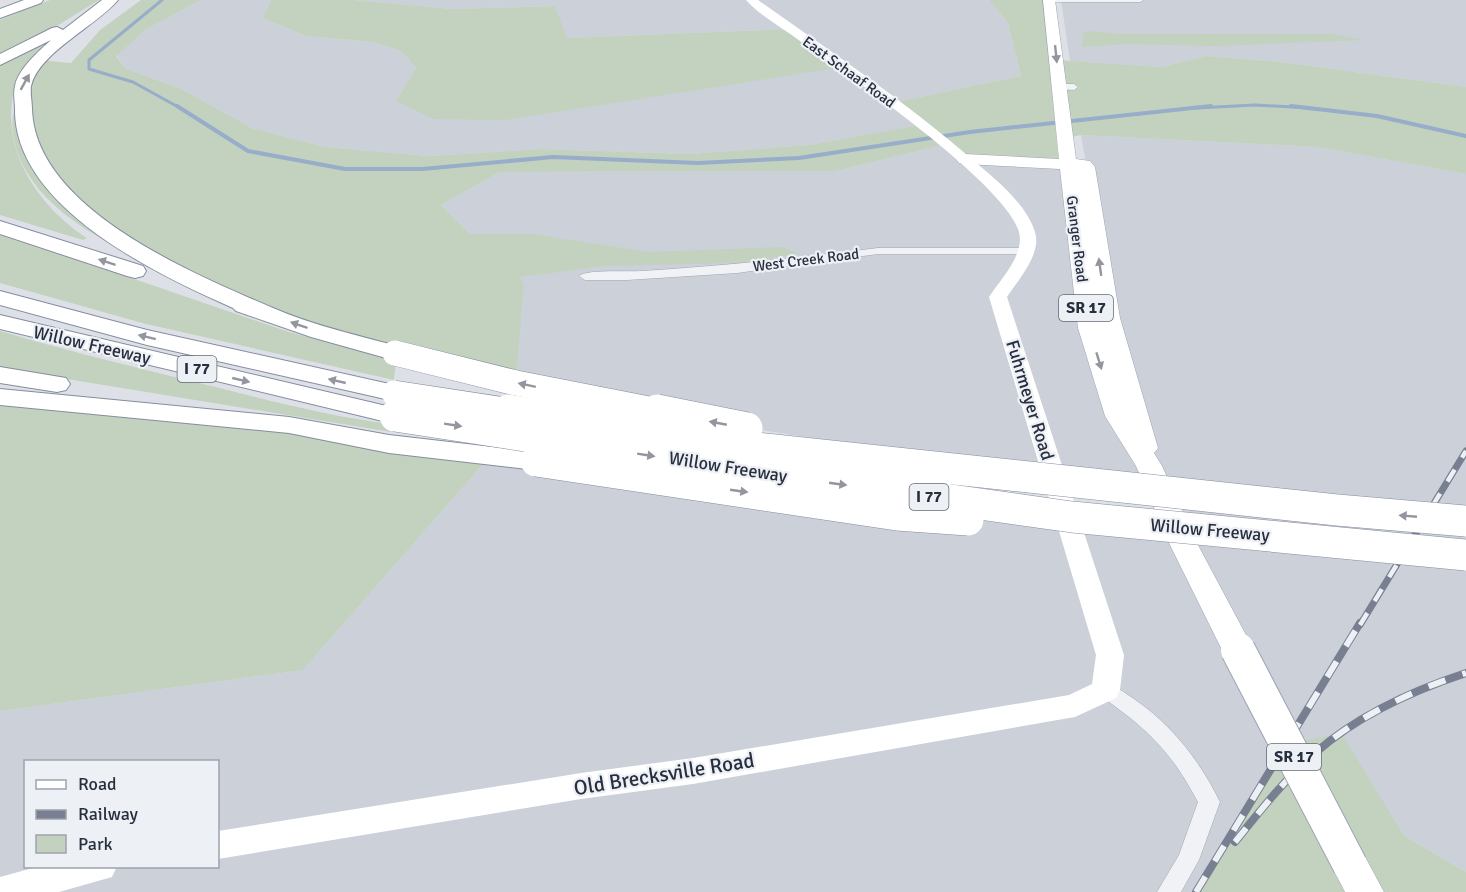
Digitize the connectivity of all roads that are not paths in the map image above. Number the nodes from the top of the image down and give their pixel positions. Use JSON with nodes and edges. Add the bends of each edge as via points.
{"nodes":[{"id":1,"x":36,"y":0,"type":"edge"},
{"id":2,"x":110,"y":0,"type":"edge"},
{"id":3,"x":751,"y":0,"type":"edge"},
{"id":4,"x":1049,"y":0,"type":"edge"},
{"id":5,"x":1061,"y":0,"type":"edge"},
{"id":6,"x":1088,"y":0,"type":"edge"},
{"id":7,"x":1140,"y":0,"type":"edge"},
{"id":8,"x":0,"y":14,"type":"edge"},
{"id":9,"x":0,"y":60,"type":"edge"},
{"id":10,"x":1067,"y":87,"type":"junction"},
{"id":11,"x":965,"y":159,"type":"junction"},
{"id":12,"x":1076,"y":164,"type":"junction"},
{"id":13,"x":0,"y":226,"type":"edge"},
{"id":14,"x":1027,"y":251,"type":"junction"},
{"id":15,"x":585,"y":276,"type":"dead end"},
{"id":16,"x":0,"y":298,"type":"edge"},
{"id":17,"x":263,"y":312,"type":"junction"},
{"id":18,"x":0,"y":322,"type":"edge"},
{"id":19,"x":1089,"y":328,"type":"junction"},
{"id":20,"x":1113,"y":331,"type":"junction"},
{"id":21,"x":0,"y":375,"type":"edge"},
{"id":22,"x":0,"y":397,"type":"edge"},
{"id":23,"x":393,"y":418,"type":"junction"},
{"id":24,"x":289,"y":425,"type":"junction"},
{"id":25,"x":1149,"y":466,"type":"junction"},
{"id":26,"x":1337,"y":510,"type":"junction"},
{"id":27,"x":1466,"y":521,"type":"edge"},
{"id":28,"x":1466,"y":555,"type":"edge"},
{"id":29,"x":1106,"y":690,"type":"junction"},
{"id":30,"x":219,"y":845,"type":"edge"},
{"id":31,"x":96,"y":868,"type":"edge"},
{"id":32,"x":1358,"y":878,"type":"edge"},
{"id":33,"x":1,"y":892,"type":"edge"},
{"id":34,"x":1168,"y":892,"type":"edge"}],
"edges":[{"from":1,"to":8,"type":"highway"},
{"from":2,"to":9,"type":"highway"},
{"from":17,"to":2,"type":"highway","one_way":true,"via":[[137,257],[84,227],[47,198],[23,165],[12,120],[22,85],[52,46]]},
{"from":3,"to":11,"type":"street","name":"East Schaaf Road"},
{"from":4,"to":5,"type":"street"},
{"from":4,"to":10,"type":"main road","name":"Granger Road","number":"SR 17","one_way":true},
{"from":5,"to":6,"type":"street"},
{"from":5,"to":10,"type":"main road","name":"Granger Road","number":"SR 17"},
{"from":6,"to":7,"type":"street"},
{"from":10,"to":12,"type":"main road","name":"Granger Road","number":"SR 17","via":[[1076,133]]},
{"from":11,"to":12,"type":"main road"},
{"from":11,"to":14,"type":"street","via":[[1014,209],[1027,232]]},
{"from":12,"to":19,"type":"main road","name":"Granger Road","number":"SR 17"},
{"from":20,"to":12,"type":"main road","name":"Granger Road","number":"SR 17","one_way":true},
{"from":17,"to":13,"type":"highway","one_way":true},
{"from":14,"to":15,"type":"street","name":"West Creek Road","via":[[878,251],[737,268]]},
{"from":14,"to":29,"type":"street","name":"Fuhrmeyer Road","via":[[998,297],[1110,655]]},
{"from":23,"to":16,"type":"highway","name":"Willow Freeway","number":"I 77","one_way":true,"via":[[206,352]]},
{"from":26,"to":17,"type":"highway","one_way":true,"bridge":true,"via":[[754,429],[516,383],[320,332]]},
{"from":18,"to":23,"type":"highway","name":"Willow Freeway","number":"I 77","one_way":true},
{"from":19,"to":20,"type":"main road"},
{"from":19,"to":25,"type":"main road","name":"Granger Road","number":"SR 17","one_way":true,"via":[[1117,416]]},
{"from":20,"to":25,"type":"main road","name":"Granger Road","number":"SR 17"},
{"from":21,"to":24,"type":"highway"},
{"from":22,"to":24,"type":"highway"},
{"from":23,"to":24,"type":"highway"},
{"from":26,"to":23,"type":"highway","name":"Willow Freeway","number":"I 77","one_way":true,"bridge":true,"via":[[748,447]]},
{"from":23,"to":28,"type":"highway","one_way":true,"bridge":true,"via":[[536,461],[897,515]]},
{"from":25,"to":32,"type":"main road","name":"Granger Road","number":"SR 17","bridge":true,"via":[[1185,547]]},
{"from":27,"to":26,"type":"highway","name":"Willow Freeway","number":"I 77","one_way":true,"bridge":true},
{"from":29,"to":30,"type":"street","name":"Old Brecksville Road","via":[[1075,706],[693,771]]},
{"from":29,"to":34,"type":"street","via":[[1151,722],[1171,742],[1193,771],[1209,802],[1188,860]]},
{"from":31,"to":33,"type":"street"}]}
